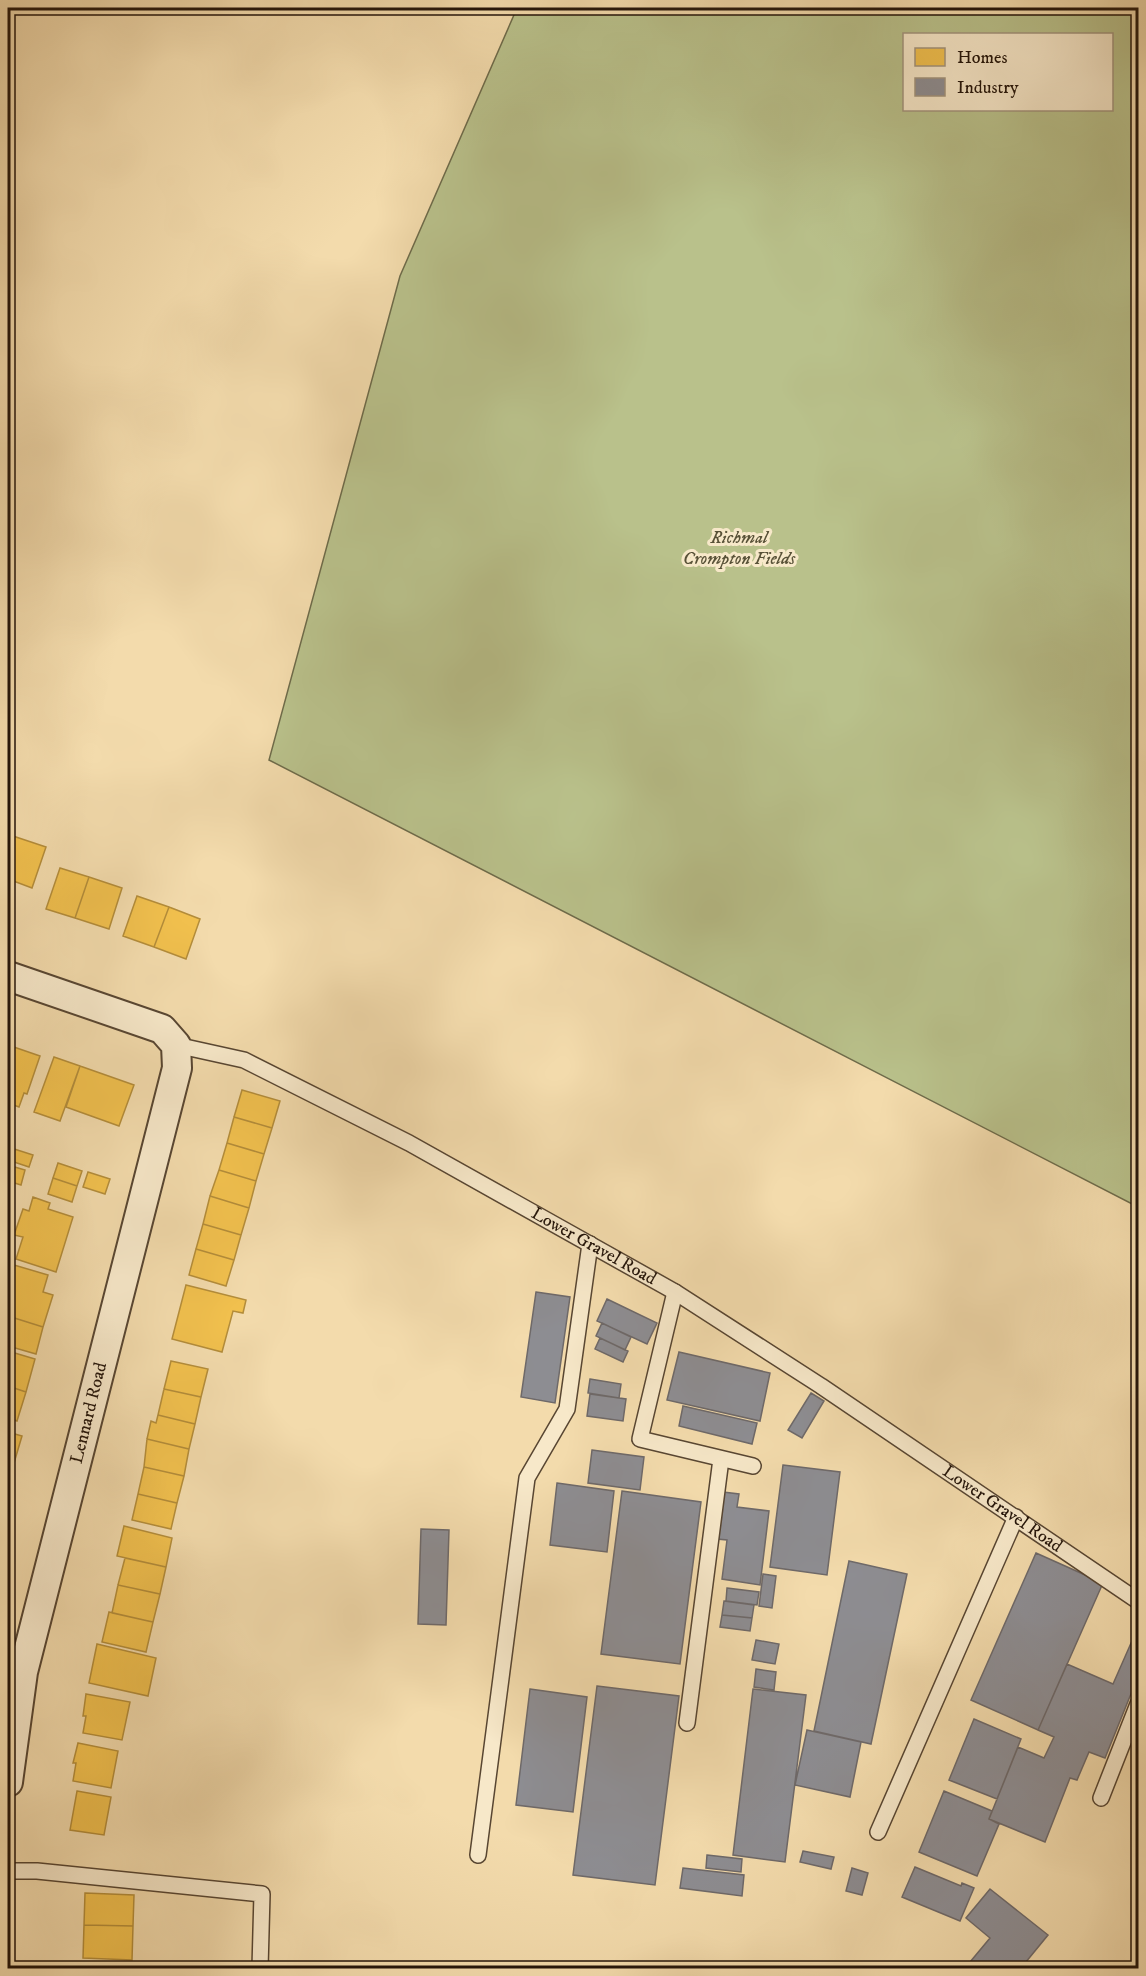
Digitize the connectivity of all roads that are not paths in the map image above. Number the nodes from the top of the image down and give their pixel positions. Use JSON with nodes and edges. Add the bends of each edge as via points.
{"nodes":[{"id":1,"x":8,"y":976,"type":"edge"},
{"id":2,"x":176,"y":1046,"type":"junction"},
{"id":3,"x":590,"y":1244,"type":"junction"},
{"id":4,"x":675,"y":1292,"type":"junction"},
{"id":5,"x":721,"y":1459,"type":"junction"},
{"id":6,"x":753,"y":1466,"type":"dead end"},
{"id":7,"x":1016,"y":1517,"type":"junction"},
{"id":8,"x":1138,"y":1601,"type":"edge"},
{"id":9,"x":15,"y":1670,"type":"edge"},
{"id":10,"x":1138,"y":1704,"type":"edge"},
{"id":11,"x":687,"y":1723,"type":"dead end"},
{"id":12,"x":8,"y":1782,"type":"edge"},
{"id":13,"x":1101,"y":1798,"type":"dead end"},
{"id":14,"x":878,"y":1832,"type":"dead end"},
{"id":15,"x":478,"y":1855,"type":"dead end"},
{"id":16,"x":8,"y":1871,"type":"edge"},
{"id":17,"x":260,"y":1968,"type":"edge"}],
"edges":[{"from":1,"to":2,"type":"street","via":[[162,1029]]},
{"from":2,"to":3,"type":"lane","name":"Lower Gravel Road","via":[[244,1060],[409,1143]]},
{"from":2,"to":9,"type":"street","name":"Lennard Road","via":[[177,1068]]},
{"from":3,"to":4,"type":"lane","name":"Lower Gravel Road"},
{"from":3,"to":15,"type":"lane","via":[[567,1408],[526,1478]]},
{"from":4,"to":5,"type":"lane","via":[[640,1439]]},
{"from":4,"to":7,"type":"lane","name":"Lower Gravel Road"},
{"from":5,"to":6,"type":"lane"},
{"from":5,"to":11,"type":"lane"},
{"from":7,"to":8,"type":"lane","name":"Lower Gravel Road"},
{"from":7,"to":14,"type":"lane"},
{"from":9,"to":12,"type":"street","name":"Lennard Road"},
{"from":10,"to":13,"type":"lane"},
{"from":16,"to":17,"type":"lane","via":[[262,1894]]}]}
